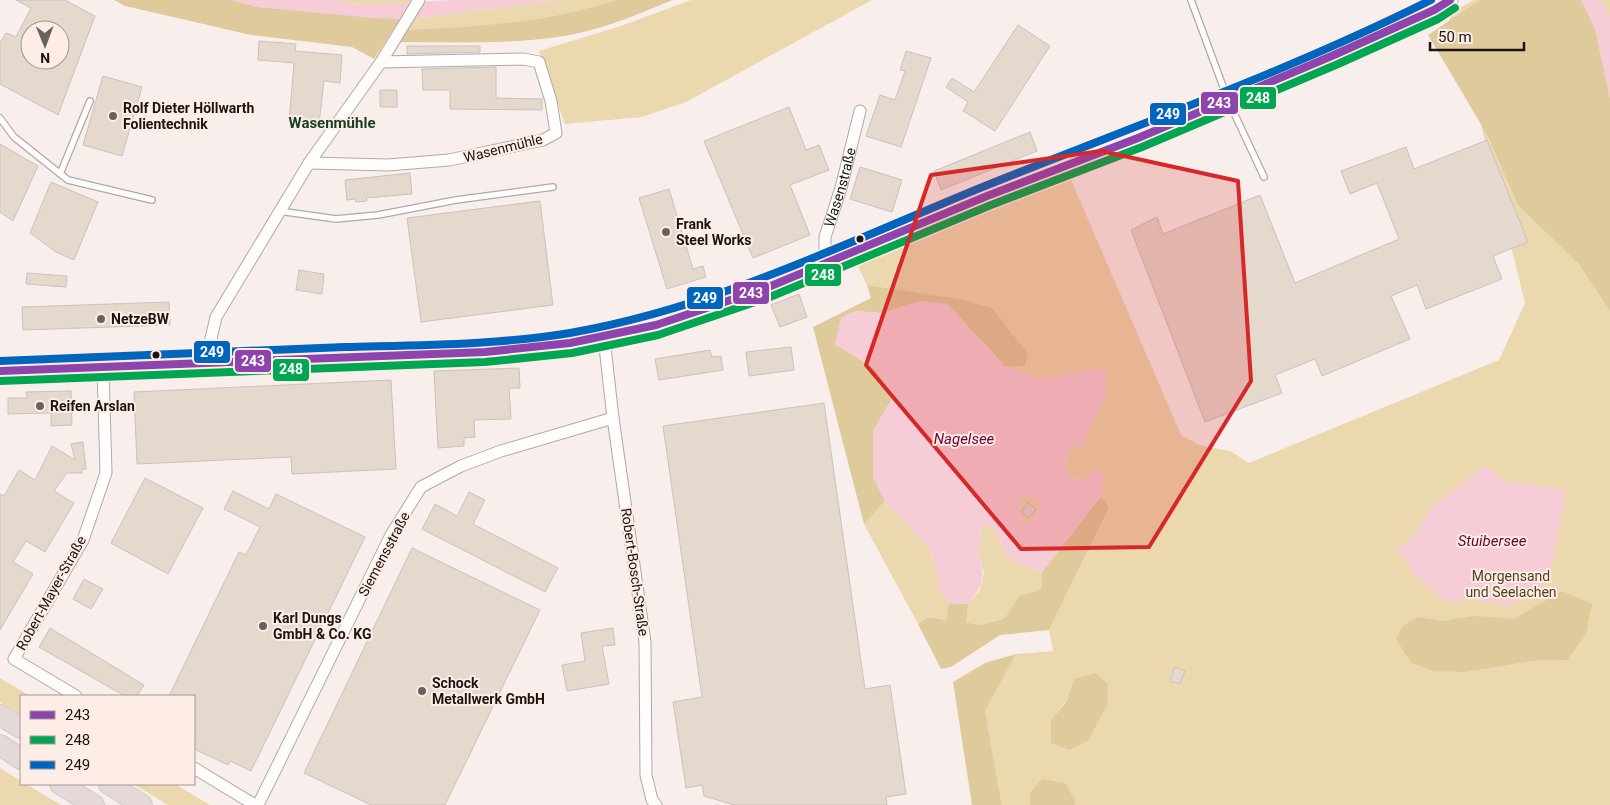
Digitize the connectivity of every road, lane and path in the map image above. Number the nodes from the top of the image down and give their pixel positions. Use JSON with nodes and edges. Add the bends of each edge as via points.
{"nodes":[{"id":1,"x":419,"y":0,"type":"edge"},
{"id":2,"x":1191,"y":0,"type":"edge"},
{"id":3,"x":1450,"y":0,"type":"edge"},
{"id":4,"x":380,"y":62,"type":"junction"},
{"id":5,"x":1228,"y":100,"type":"junction"},
{"id":6,"x":90,"y":101,"type":"dead end"},
{"id":7,"x":860,"y":111,"type":"dead end"},
{"id":8,"x":0,"y":118,"type":"edge"},
{"id":9,"x":309,"y":163,"type":"junction"},
{"id":10,"x":60,"y":174,"type":"junction"},
{"id":11,"x":1264,"y":177,"type":"dead end"},
{"id":12,"x":553,"y":187,"type":"dead end"},
{"id":13,"x":152,"y":200,"type":"dead end"},
{"id":14,"x":279,"y":212,"type":"junction"},
{"id":15,"x":830,"y":263,"type":"junction"},
{"id":16,"x":604,"y":338,"type":"junction"},
{"id":17,"x":209,"y":362,"type":"junction"},
{"id":18,"x":104,"y":368,"type":"junction"},
{"id":19,"x":0,"y":371,"type":"edge"},
{"id":20,"x":613,"y":418,"type":"junction"},
{"id":21,"x":74,"y":695,"type":"edge"},
{"id":22,"x":0,"y":715,"type":"edge"},
{"id":23,"x":20,"y":727,"type":"edge"},
{"id":24,"x":0,"y":745,"type":"edge"},
{"id":25,"x":0,"y":757,"type":"edge"},
{"id":26,"x":20,"y":759,"type":"edge"},
{"id":27,"x":20,"y":760,"type":"edge"},
{"id":28,"x":195,"y":769,"type":"edge"},
{"id":29,"x":62,"y":785,"type":"edge"},
{"id":30,"x":111,"y":785,"type":"edge"},
{"id":31,"x":651,"y":803,"type":"edge"},
{"id":32,"x":94,"y":805,"type":"edge"},
{"id":33,"x":142,"y":805,"type":"edge"},
{"id":34,"x":256,"y":805,"type":"edge"}],
"edges":[{"from":1,"to":4,"type":"street"},
{"from":2,"to":5,"type":"lane"},
{"from":3,"to":5,"type":"street","via":[[1434,10]]},
{"from":4,"to":9,"type":"street"},
{"from":4,"to":9,"type":"street","name":"Wasenmühle","via":[[524,58],[539,62],[551,101],[556,133],[535,142],[449,160],[388,165]]},
{"from":5,"to":11,"type":"lane"},
{"from":5,"to":15,"type":"street"},
{"from":6,"to":10,"type":"lane"},
{"from":7,"to":15,"type":"street","name":"Wasenstraße","via":[[825,237],[825,251]]},
{"from":8,"to":10,"type":"lane","via":[[14,137]]},
{"from":9,"to":14,"type":"street"},
{"from":10,"to":13,"type":"lane","via":[[68,180]]},
{"from":12,"to":14,"type":"lane","via":[[336,219]]},
{"from":14,"to":17,"type":"street","via":[[216,317]]},
{"from":15,"to":16,"type":"street","via":[[691,314]]},
{"from":16,"to":17,"type":"street","via":[[486,352]]},
{"from":16,"to":20,"type":"street","name":"Robert-Bosch-Straße"},
{"from":17,"to":18,"type":"street"},
{"from":18,"to":19,"type":"street"},
{"from":18,"to":21,"type":"street","name":"Robert-Mayer-Straße","via":[[106,473],[82,540],[14,659]]},
{"from":20,"to":31,"type":"street","name":"Robert-Bosch-Straße","via":[[646,642],[646,775]]},
{"from":20,"to":34,"type":"street","name":"Siemensstraße","via":[[500,451],[461,466],[421,487],[391,535]]},
{"from":22,"to":23,"type":"highway"},
{"from":24,"to":26,"type":"highway"},
{"from":25,"to":27,"type":"highway"},
{"from":28,"to":34,"type":"street"},
{"from":29,"to":32,"type":"highway"},
{"from":30,"to":33,"type":"highway"}]}
